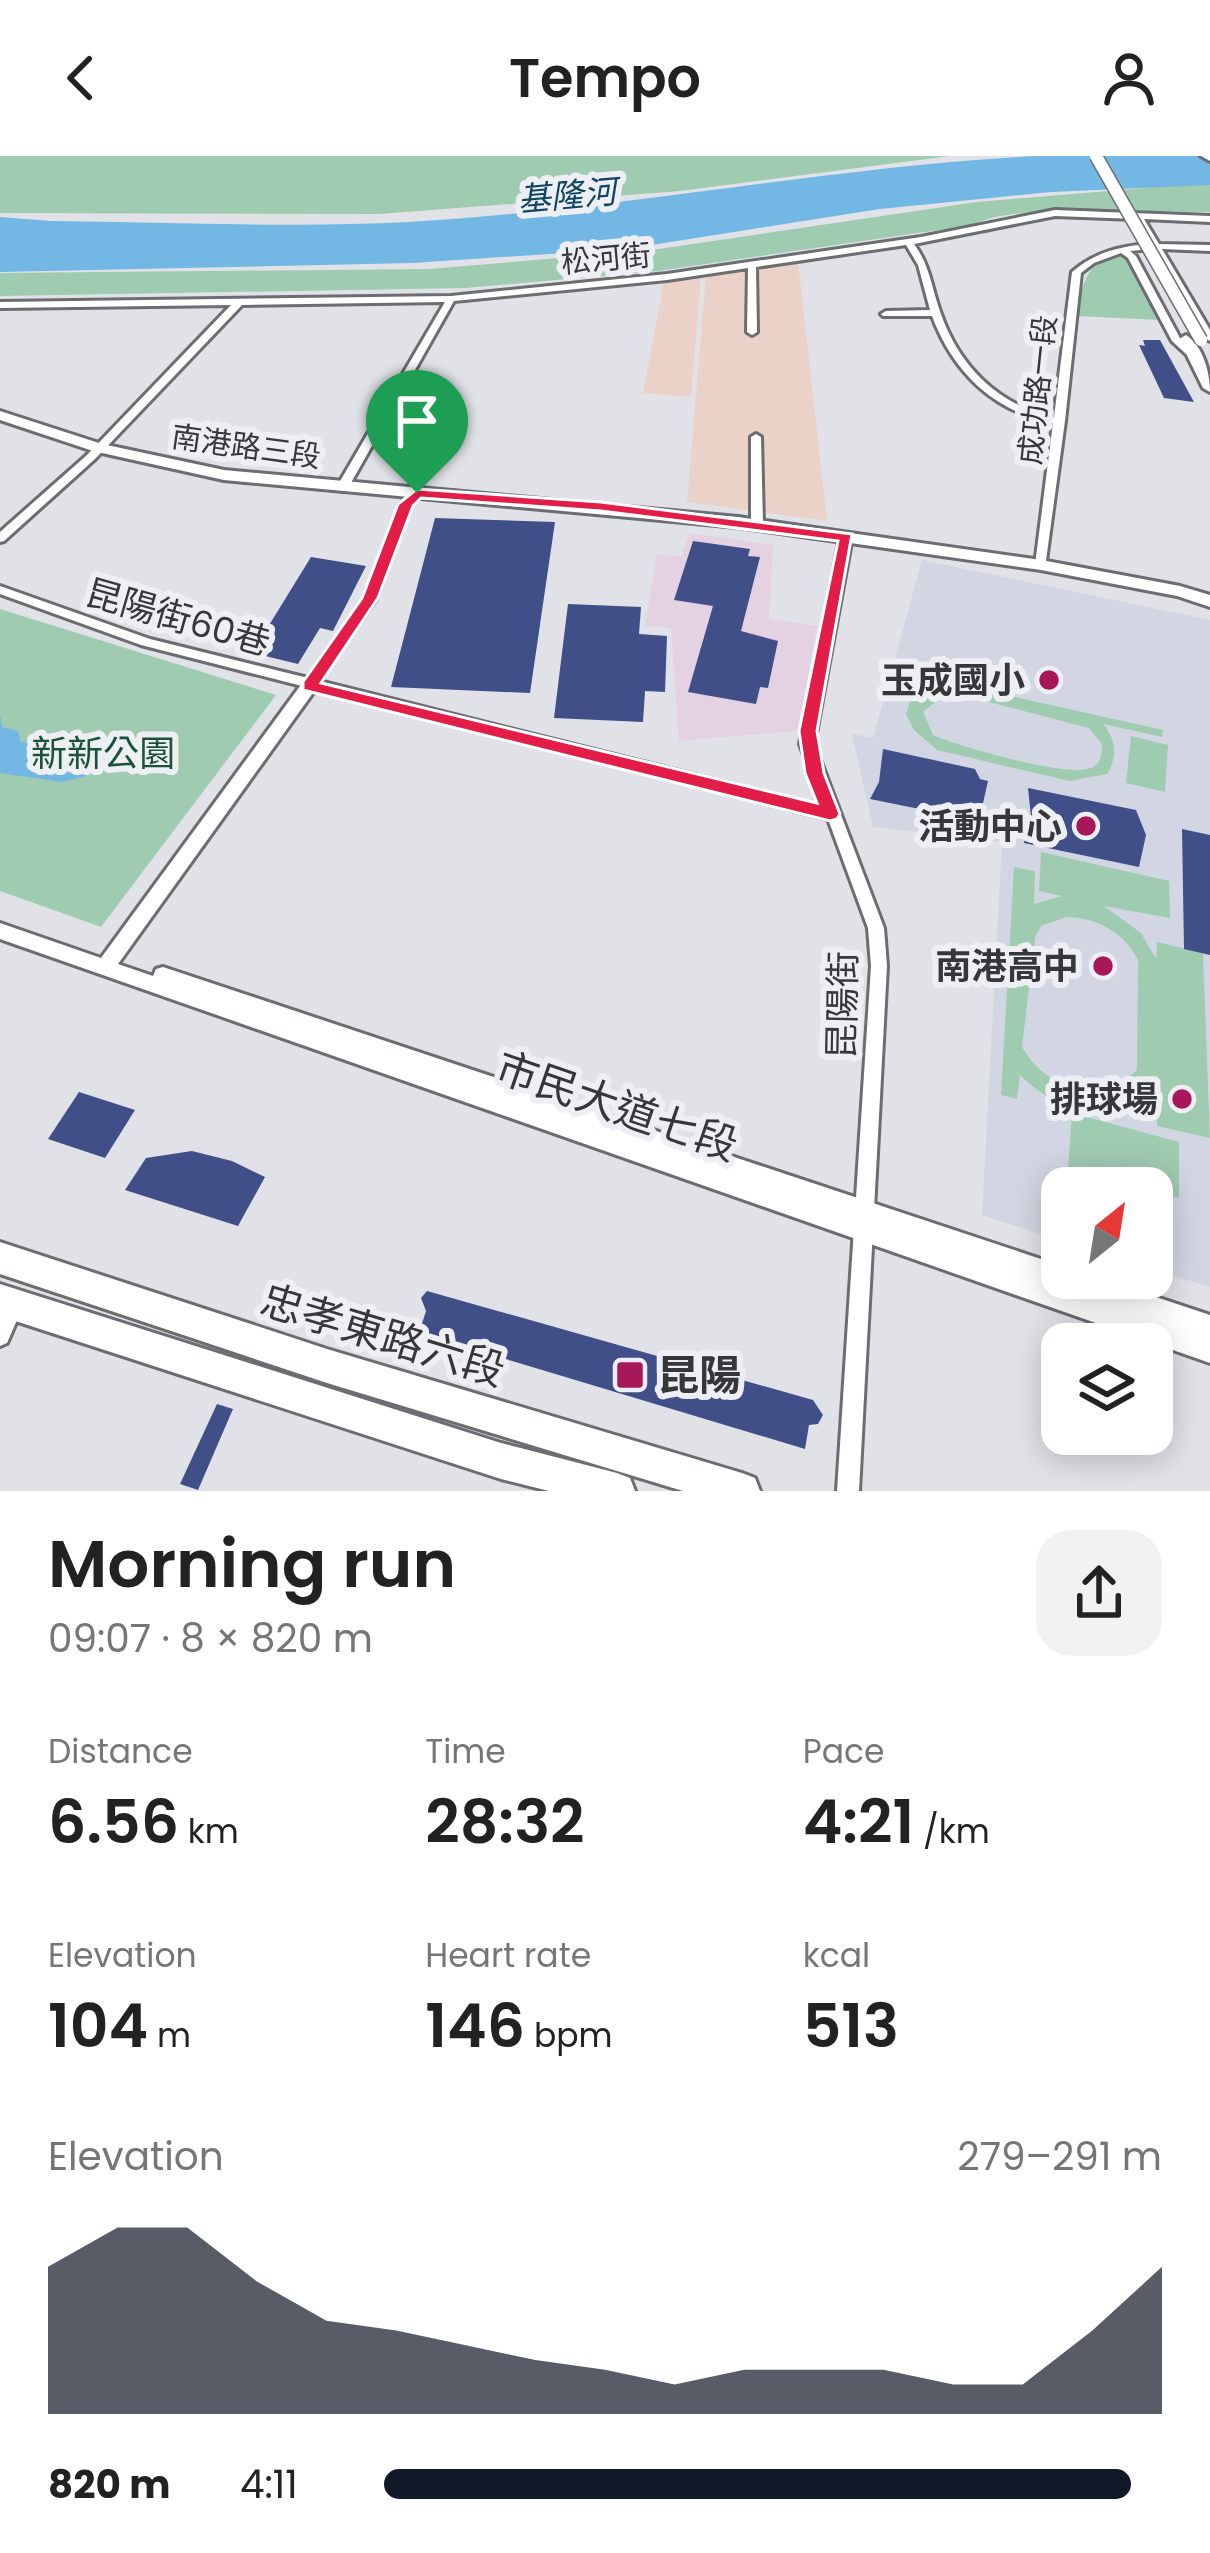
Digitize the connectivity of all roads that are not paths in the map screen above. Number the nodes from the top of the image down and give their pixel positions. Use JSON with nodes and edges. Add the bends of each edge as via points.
{"nodes":[{"id":1,"x":1083,"y":156,"type":"edge"},
{"id":2,"x":1096,"y":156,"type":"edge"},
{"id":3,"x":1139,"y":218,"type":"junction"},
{"id":4,"x":1210,"y":219,"type":"edge"},
{"id":5,"x":915,"y":241,"type":"junction"},
{"id":6,"x":1156,"y":247,"type":"junction"},
{"id":7,"x":1210,"y":248,"type":"edge"},
{"id":8,"x":1122,"y":250,"type":"junction"},
{"id":9,"x":752,"y":265,"type":"junction"},
{"id":10,"x":451,"y":298,"type":"junction"},
{"id":11,"x":240,"y":301,"type":"junction"},
{"id":12,"x":0,"y":305,"type":"edge"},
{"id":13,"x":886,"y":314,"type":"dead end"},
{"id":14,"x":936,"y":314,"type":"junction"},
{"id":15,"x":752,"y":332,"type":"dead end"},
{"id":16,"x":1199,"y":344,"type":"edge"},
{"id":17,"x":1210,"y":388,"type":"edge"},
{"id":18,"x":0,"y":415,"type":"edge"},
{"id":19,"x":1060,"y":421,"type":"junction"},
{"id":20,"x":755,"y":437,"type":"dead end"},
{"id":21,"x":98,"y":448,"type":"junction"},
{"id":22,"x":342,"y":488,"type":"junction"},
{"id":23,"x":417,"y":493,"type":"junction"},
{"id":24,"x":757,"y":525,"type":"junction"},
{"id":25,"x":0,"y":538,"type":"edge"},
{"id":26,"x":846,"y":538,"type":"junction"},
{"id":27,"x":1041,"y":565,"type":"junction"},
{"id":28,"x":1133,"y":586,"type":"junction"},
{"id":29,"x":0,"y":590,"type":"edge"},
{"id":30,"x":1210,"y":601,"type":"edge"},
{"id":31,"x":1210,"y":610,"type":"edge"},
{"id":32,"x":309,"y":686,"type":"junction"},
{"id":33,"x":830,"y":814,"type":"junction"},
{"id":34,"x":0,"y":917,"type":"edge"},
{"id":35,"x":0,"y":931,"type":"edge"},
{"id":36,"x":111,"y":958,"type":"junction"},
{"id":37,"x":865,"y":1222,"type":"junction"},
{"id":38,"x":0,"y":1258,"type":"edge"},
{"id":39,"x":1041,"y":1272,"type":"edge"},
{"id":40,"x":1125,"y":1299,"type":"edge"},
{"id":41,"x":7,"y":1302,"type":"edge"},
{"id":42,"x":1210,"y":1327,"type":"edge"},
{"id":43,"x":0,"y":1336,"type":"edge"},
{"id":44,"x":1210,"y":1352,"type":"edge"},
{"id":45,"x":617,"y":1491,"type":"edge"},
{"id":46,"x":742,"y":1491,"type":"edge"},
{"id":47,"x":848,"y":1491,"type":"edge"}],
"edges":[{"from":1,"to":16,"type":"main road"},
{"from":2,"to":16,"type":"main road","bridge":true},
{"from":3,"to":4,"type":"street","name":"松河街"},
{"from":3,"to":5,"type":"street","name":"松河街","via":[[1054,213]]},
{"from":3,"to":6,"type":"street"},
{"from":5,"to":9,"type":"street","name":"松河街"},
{"from":5,"to":14,"type":"street"},
{"from":6,"to":7,"type":"street"},
{"from":6,"to":8,"type":"street"},
{"from":6,"to":16,"type":"street"},
{"from":8,"to":16,"type":"street","via":[[1177,341]]},
{"from":8,"to":19,"type":"street","name":"成功路一段","via":[[1077,272]]},
{"from":9,"to":10,"type":"street","name":"松河街"},
{"from":9,"to":15,"type":"street"},
{"from":10,"to":11,"type":"street","name":"松河街"},
{"from":10,"to":22,"type":"street"},
{"from":11,"to":12,"type":"street","name":"松河街"},
{"from":11,"to":21,"type":"street"},
{"from":13,"to":14,"type":"street"},
{"from":14,"to":19,"type":"street","via":[[975,380],[1008,405]]},
{"from":16,"to":17,"type":"main road"},
{"from":18,"to":21,"type":"main road","name":"南港路三段"},
{"from":19,"to":27,"type":"street","name":"成功路一段"},
{"from":20,"to":24,"type":"street"},
{"from":21,"to":22,"type":"main road","name":"南港路三段","via":[[224,475]]},
{"from":21,"to":25,"type":"street"},
{"from":22,"to":23,"type":"main road","name":"南港路三段"},
{"from":23,"to":24,"type":"main road","name":"南港路三段"},
{"from":23,"to":32,"type":"street","via":[[370,598]]},
{"from":24,"to":26,"type":"main road","name":"南港路三段"},
{"from":26,"to":27,"type":"main road","name":"南港路三段"},
{"from":26,"to":33,"type":"street","name":"昆陽街","via":[[808,731]]},
{"from":27,"to":28,"type":"main road","name":"南港路三段"},
{"from":28,"to":30,"type":"main road"},
{"from":28,"to":31,"type":"main road"},
{"from":29,"to":32,"type":"street","name":"昆陽街60巷","via":[[146,642]]},
{"from":32,"to":33,"type":"street","name":"昆陽街60巷"},
{"from":32,"to":36,"type":"street"},
{"from":33,"to":37,"type":"street","name":"昆陽街","via":[[876,928]]},
{"from":34,"to":36,"type":"street","name":"市民大道七段"},
{"from":35,"to":37,"type":"street","name":"市民大道七段"},
{"from":36,"to":37,"type":"street","name":"市民大道七段"},
{"from":37,"to":39,"type":"street","name":"市民大道七段"},
{"from":37,"to":44,"type":"street","name":"市民大道七段"},
{"from":37,"to":47,"type":"street","name":"昆陽街"},
{"from":38,"to":46,"type":"main road","name":"忠孝東路六段"},
{"from":40,"to":42,"type":"street","name":"市民大道七段"},
{"from":41,"to":43,"type":"street"},
{"from":41,"to":45,"type":"main road"}]}
